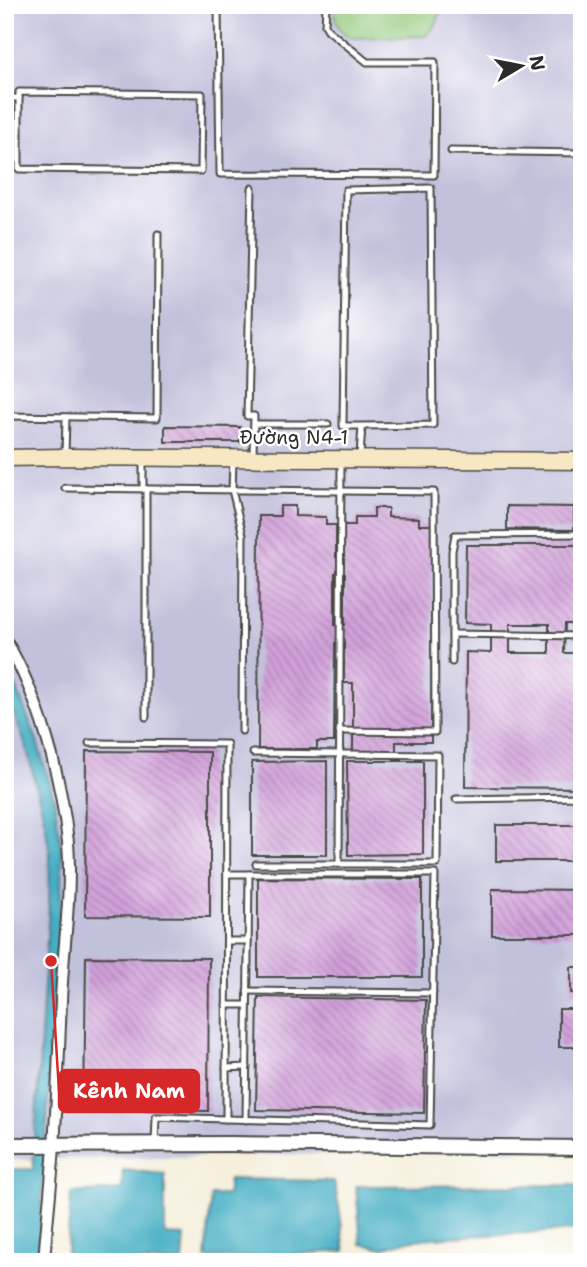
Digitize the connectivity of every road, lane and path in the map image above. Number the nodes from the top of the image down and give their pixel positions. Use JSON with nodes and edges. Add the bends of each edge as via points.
{"nodes":[{"id":1,"x":218,"y":5,"type":"edge"},
{"id":2,"x":326,"y":5,"type":"edge"},
{"id":3,"x":5,"y":97,"type":"edge"},
{"id":4,"x":19,"y":98,"type":"junction"},
{"id":5,"x":451,"y":151,"type":"dead end"},
{"id":6,"x":582,"y":153,"type":"edge"},
{"id":7,"x":252,"y":188,"type":"dead end"},
{"id":8,"x":158,"y":234,"type":"dead end"},
{"id":9,"x":5,"y":416,"type":"edge"},
{"id":10,"x":65,"y":417,"type":"junction"},
{"id":11,"x":254,"y":424,"type":"junction"},
{"id":12,"x":328,"y":424,"type":"dead end"},
{"id":13,"x":362,"y":426,"type":"junction"},
{"id":14,"x":65,"y":457,"type":"junction"},
{"id":15,"x":143,"y":457,"type":"junction"},
{"id":16,"x":5,"y":458,"type":"edge"},
{"id":17,"x":233,"y":458,"type":"junction"},
{"id":18,"x":253,"y":458,"type":"junction"},
{"id":19,"x":341,"y":459,"type":"junction"},
{"id":20,"x":360,"y":459,"type":"junction"},
{"id":21,"x":582,"y":461,"type":"edge"},
{"id":22,"x":65,"y":488,"type":"dead end"},
{"id":23,"x":145,"y":489,"type":"junction"},
{"id":24,"x":232,"y":490,"type":"junction"},
{"id":25,"x":340,"y":491,"type":"junction"},
{"id":26,"x":582,"y":534,"type":"edge"},
{"id":27,"x":452,"y":635,"type":"junction"},
{"id":28,"x":582,"y":636,"type":"edge"},
{"id":29,"x":5,"y":639,"type":"edge"},
{"id":30,"x":452,"y":662,"type":"dead end"},
{"id":31,"x":146,"y":717,"type":"dead end"},
{"id":32,"x":242,"y":731,"type":"dead end"},
{"id":33,"x":339,"y":731,"type":"junction"},
{"id":34,"x":89,"y":743,"type":"dead end"},
{"id":35,"x":253,"y":753,"type":"dead end"},
{"id":36,"x":339,"y":754,"type":"junction"},
{"id":37,"x":582,"y":797,"type":"edge"},
{"id":38,"x":456,"y":799,"type":"dead end"},
{"id":39,"x":256,"y":864,"type":"dead end"},
{"id":40,"x":339,"y":864,"type":"junction"},
{"id":41,"x":227,"y":874,"type":"junction"},
{"id":42,"x":249,"y":874,"type":"junction"},
{"id":43,"x":227,"y":941,"type":"junction"},
{"id":44,"x":248,"y":941,"type":"junction"},
{"id":45,"x":247,"y":991,"type":"junction"},
{"id":46,"x":433,"y":993,"type":"junction"},
{"id":47,"x":226,"y":1005,"type":"junction"},
{"id":48,"x":247,"y":1005,"type":"junction"},
{"id":49,"x":226,"y":1068,"type":"junction"},
{"id":50,"x":247,"y":1068,"type":"junction"},
{"id":51,"x":226,"y":1119,"type":"junction"},
{"id":52,"x":246,"y":1119,"type":"junction"},
{"id":53,"x":155,"y":1144,"type":"junction"},
{"id":54,"x":5,"y":1145,"type":"edge"},
{"id":55,"x":54,"y":1145,"type":"junction"},
{"id":56,"x":582,"y":1148,"type":"edge"},
{"id":57,"x":44,"y":1262,"type":"edge"}],
"edges":[{"from":1,"to":2,"type":"lane","via":[[220,174],[434,175],[435,62],[367,62],[328,30]]},
{"from":3,"to":4,"type":"lane"},
{"from":4,"to":4,"type":"lane","via":[[19,92],[202,94],[201,171],[19,169]]},
{"from":5,"to":6,"type":"lane"},
{"from":7,"to":11,"type":"lane","via":[[247,416],[254,416]]},
{"from":8,"to":10,"type":"lane","via":[[157,418]]},
{"from":9,"to":10,"type":"lane"},
{"from":10,"to":14,"type":"lane"},
{"from":11,"to":12,"type":"lane"},
{"from":11,"to":18,"type":"lane"},
{"from":13,"to":13,"type":"lane","via":[[433,425],[431,188],[346,190],[343,426]]},
{"from":13,"to":20,"type":"lane"},
{"from":14,"to":15,"type":"main road","name":"Đường N4-1"},
{"from":14,"to":16,"type":"main road","name":"Đường N4-1"},
{"from":15,"to":17,"type":"main road","name":"Đường N4-1"},
{"from":15,"to":23,"type":"lane"},
{"from":17,"to":18,"type":"main road","name":"Đường N4-1"},
{"from":17,"to":24,"type":"lane"},
{"from":18,"to":19,"type":"main road","name":"Đường N4-1"},
{"from":19,"to":20,"type":"main road","name":"Đường N4-1"},
{"from":19,"to":25,"type":"lane"},
{"from":20,"to":21,"type":"main road","name":"Đường N4-1"},
{"from":22,"to":23,"type":"lane"},
{"from":23,"to":24,"type":"lane"},
{"from":23,"to":31,"type":"lane"},
{"from":24,"to":25,"type":"lane"},
{"from":24,"to":32,"type":"lane","via":[[243,535]]},
{"from":25,"to":33,"type":"lane"},
{"from":25,"to":33,"type":"lane","via":[[433,492],[435,732]]},
{"from":26,"to":27,"type":"lane","via":[[455,535]]},
{"from":27,"to":28,"type":"lane"},
{"from":27,"to":30,"type":"lane"},
{"from":29,"to":55,"type":"street","via":[[31,692],[48,743],[68,843]]},
{"from":33,"to":36,"type":"lane"},
{"from":34,"to":41,"type":"lane","via":[[227,744]]},
{"from":35,"to":36,"type":"lane"},
{"from":36,"to":40,"type":"lane"},
{"from":36,"to":40,"type":"lane","via":[[438,755],[436,864]]},
{"from":37,"to":38,"type":"lane"},
{"from":39,"to":40,"type":"lane"},
{"from":41,"to":42,"type":"lane"},
{"from":41,"to":43,"type":"lane"},
{"from":42,"to":44,"type":"lane"},
{"from":42,"to":46,"type":"lane","via":[[435,874]]},
{"from":43,"to":44,"type":"lane"},
{"from":43,"to":47,"type":"lane"},
{"from":44,"to":45,"type":"lane"},
{"from":45,"to":46,"type":"lane"},
{"from":45,"to":48,"type":"lane"},
{"from":46,"to":52,"type":"lane","via":[[430,1125]]},
{"from":47,"to":48,"type":"lane"},
{"from":47,"to":49,"type":"lane"},
{"from":48,"to":50,"type":"lane"},
{"from":49,"to":50,"type":"lane"},
{"from":49,"to":51,"type":"lane"},
{"from":50,"to":52,"type":"lane"},
{"from":51,"to":52,"type":"lane"},
{"from":51,"to":53,"type":"lane","via":[[156,1117]]},
{"from":53,"to":55,"type":"street"},
{"from":53,"to":56,"type":"street"},
{"from":54,"to":55,"type":"street"},
{"from":55,"to":57,"type":"street"}]}
